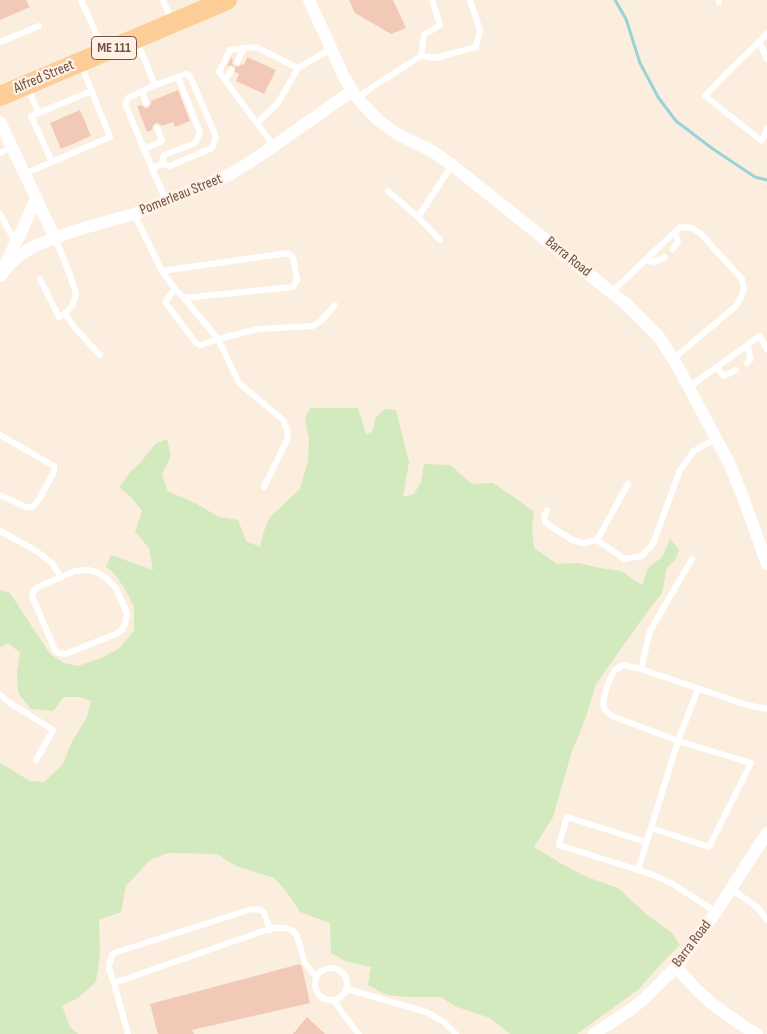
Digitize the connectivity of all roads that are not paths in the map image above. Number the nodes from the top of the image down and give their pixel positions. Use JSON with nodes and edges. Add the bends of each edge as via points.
{"nodes":[{"id":1,"x":80,"y":0,"type":"edge"},
{"id":2,"x":163,"y":0,"type":"edge"},
{"id":3,"x":227,"y":0,"type":"edge"},
{"id":4,"x":309,"y":0,"type":"edge"},
{"id":5,"x":432,"y":0,"type":"edge"},
{"id":6,"x":470,"y":0,"type":"edge"},
{"id":7,"x":173,"y":23,"type":"junction"},
{"id":8,"x":39,"y":26,"type":"dead end"},
{"id":9,"x":767,"y":34,"type":"edge"},
{"id":10,"x":136,"y":38,"type":"junction"},
{"id":11,"x":759,"y":41,"type":"junction"},
{"id":12,"x":0,"y":42,"type":"edge"},
{"id":13,"x":244,"y":48,"type":"junction"},
{"id":14,"x":331,"y":49,"type":"junction"},
{"id":15,"x":104,"y":52,"type":"junction"},
{"id":16,"x":422,"y":56,"type":"junction"},
{"id":17,"x":767,"y":59,"type":"edge"},
{"id":18,"x":80,"y":62,"type":"junction"},
{"id":19,"x":238,"y":62,"type":"dead end"},
{"id":20,"x":298,"y":68,"type":"junction"},
{"id":21,"x":231,"y":70,"type":"dead end"},
{"id":22,"x":178,"y":77,"type":"junction"},
{"id":23,"x":226,"y":79,"type":"junction"},
{"id":24,"x":26,"y":85,"type":"junction"},
{"id":25,"x":156,"y":85,"type":"junction"},
{"id":26,"x":92,"y":92,"type":"junction"},
{"id":27,"x":142,"y":92,"type":"junction"},
{"id":28,"x":354,"y":94,"type":"junction"},
{"id":29,"x":0,"y":96,"type":"edge"},
{"id":30,"x":146,"y":102,"type":"dead end"},
{"id":31,"x":39,"y":113,"type":"junction"},
{"id":32,"x":0,"y":122,"type":"edge"},
{"id":33,"x":257,"y":122,"type":"junction"},
{"id":34,"x":157,"y":128,"type":"dead end"},
{"id":35,"x":767,"y":128,"type":"edge"},
{"id":36,"x":273,"y":146,"type":"junction"},
{"id":37,"x":144,"y":149,"type":"junction"},
{"id":38,"x":6,"y":150,"type":"edge"},
{"id":39,"x":52,"y":162,"type":"junction"},
{"id":40,"x":162,"y":164,"type":"junction"},
{"id":41,"x":452,"y":165,"type":"junction"},
{"id":42,"x":152,"y":168,"type":"junction"},
{"id":43,"x":24,"y":174,"type":"junction"},
{"id":44,"x":388,"y":191,"type":"dead end"},
{"id":45,"x":36,"y":199,"type":"junction"},
{"id":46,"x":166,"y":201,"type":"junction"},
{"id":47,"x":0,"y":214,"type":"edge"},
{"id":48,"x":134,"y":214,"type":"junction"},
{"id":49,"x":418,"y":217,"type":"junction"},
{"id":50,"x":675,"y":232,"type":"junction"},
{"id":51,"x":54,"y":238,"type":"junction"},
{"id":52,"x":440,"y":240,"type":"dead end"},
{"id":53,"x":16,"y":243,"type":"junction"},
{"id":54,"x":673,"y":249,"type":"dead end"},
{"id":55,"x":665,"y":257,"type":"dead end"},
{"id":56,"x":646,"y":260,"type":"junction"},
{"id":57,"x":162,"y":270,"type":"junction"},
{"id":58,"x":0,"y":275,"type":"edge"},
{"id":59,"x":40,"y":279,"type":"dead end"},
{"id":60,"x":175,"y":289,"type":"junction"},
{"id":61,"x":612,"y":292,"type":"junction"},
{"id":62,"x":184,"y":298,"type":"junction"},
{"id":63,"x":335,"y":305,"type":"dead end"},
{"id":64,"x":65,"y":313,"type":"junction"},
{"id":65,"x":218,"y":338,"type":"junction"},
{"id":66,"x":747,"y":345,"type":"junction"},
{"id":67,"x":767,"y":349,"type":"edge"},
{"id":68,"x":100,"y":355,"type":"dead end"},
{"id":69,"x":673,"y":359,"type":"junction"},
{"id":70,"x":747,"y":363,"type":"dead end"},
{"id":71,"x":716,"y":368,"type":"junction"},
{"id":72,"x":736,"y":370,"type":"dead end"},
{"id":73,"x":689,"y":387,"type":"junction"},
{"id":74,"x":0,"y":434,"type":"edge"},
{"id":75,"x":717,"y":438,"type":"junction"},
{"id":76,"x":628,"y":484,"type":"dead end"},
{"id":77,"x":264,"y":487,"type":"dead end"},
{"id":78,"x":0,"y":495,"type":"edge"},
{"id":79,"x":547,"y":510,"type":"dead end"},
{"id":80,"x":0,"y":531,"type":"edge"},
{"id":81,"x":597,"y":540,"type":"junction"},
{"id":82,"x":692,"y":559,"type":"dead end"},
{"id":83,"x":767,"y":564,"type":"edge"},
{"id":84,"x":61,"y":578,"type":"junction"},
{"id":85,"x":641,"y":669,"type":"junction"},
{"id":86,"x":698,"y":688,"type":"junction"},
{"id":87,"x":0,"y":695,"type":"edge"},
{"id":88,"x":767,"y":709,"type":"edge"},
{"id":89,"x":678,"y":741,"type":"junction"},
{"id":90,"x":36,"y":760,"type":"dead end"},
{"id":91,"x":651,"y":828,"type":"junction"},
{"id":92,"x":767,"y":833,"type":"edge"},
{"id":93,"x":646,"y":842,"type":"junction"},
{"id":94,"x":638,"y":870,"type":"junction"},
{"id":95,"x":731,"y":889,"type":"junction"},
{"id":96,"x":716,"y":912,"type":"junction"},
{"id":97,"x":767,"y":920,"type":"edge"},
{"id":98,"x":270,"y":930,"type":"junction"},
{"id":99,"x":676,"y":967,"type":"junction"},
{"id":100,"x":316,"y":977,"type":"junction"},
{"id":101,"x":114,"y":983,"type":"junction"},
{"id":102,"x":348,"y":989,"type":"junction"},
{"id":103,"x":334,"y":1000,"type":"junction"},
{"id":104,"x":748,"y":1032,"type":"edge"},
{"id":105,"x":128,"y":1034,"type":"edge"},
{"id":106,"x":359,"y":1034,"type":"edge"},
{"id":107,"x":456,"y":1034,"type":"edge"},
{"id":108,"x":594,"y":1034,"type":"edge"}],
"edges":[{"from":1,"to":15,"type":"lane"},
{"from":2,"to":7,"type":"lane"},
{"from":3,"to":7,"type":"main road","name":"Alfred Street","number":"ME 111"},
{"from":4,"to":14,"type":"street","name":"Barra Road"},
{"from":5,"to":16,"type":"lane","via":[[440,25],[424,35]]},
{"from":6,"to":16,"type":"lane","via":[[480,30],[476,47],[435,58]]},
{"from":7,"to":10,"type":"main road","name":"Alfred Street","number":"ME 111"},
{"from":8,"to":12,"type":"lane"},
{"from":9,"to":11,"type":"lane"},
{"from":10,"to":15,"type":"main road","name":"Alfred Street","number":"ME 111"},
{"from":10,"to":25,"type":"lane"},
{"from":11,"to":17,"type":"lane"},
{"from":11,"to":35,"type":"lane","via":[[705,96],[762,141]]},
{"from":13,"to":19,"type":"lane"},
{"from":13,"to":20,"type":"lane","via":[[256,47]]},
{"from":13,"to":23,"type":"lane","via":[[230,50],[219,72]]},
{"from":14,"to":20,"type":"lane"},
{"from":14,"to":28,"type":"street","name":"Barra Road"},
{"from":15,"to":18,"type":"main road","name":"Alfred Street","number":"ME 111"},
{"from":16,"to":28,"type":"lane","via":[[374,86]]},
{"from":18,"to":24,"type":"main road","name":"Alfred Street","number":"ME 111"},
{"from":18,"to":26,"type":"lane"},
{"from":20,"to":33,"type":"lane","via":[[278,103]]},
{"from":21,"to":23,"type":"lane"},
{"from":22,"to":25,"type":"lane"},
{"from":22,"to":40,"type":"lane","via":[[200,133],[194,143],[164,155]]},
{"from":22,"to":40,"type":"lane","via":[[190,76],[216,137],[212,148],[170,166]]},
{"from":23,"to":33,"type":"lane"},
{"from":24,"to":29,"type":"main road","name":"Alfred Street","number":"ME 111"},
{"from":24,"to":31,"type":"lane"},
{"from":25,"to":27,"type":"lane"},
{"from":26,"to":31,"type":"lane"},
{"from":26,"to":39,"type":"lane","via":[[110,137]]},
{"from":27,"to":30,"type":"lane"},
{"from":27,"to":37,"type":"lane","via":[[128,98],[125,104]]},
{"from":28,"to":36,"type":"street","name":"Pomerleau Street"},
{"from":28,"to":41,"type":"street","name":"Barra Road","via":[[390,130]]},
{"from":31,"to":39,"type":"lane","via":[[31,116]]},
{"from":32,"to":38,"type":"street"},
{"from":33,"to":36,"type":"lane"},
{"from":34,"to":37,"type":"lane","via":[[162,141]]},
{"from":36,"to":46,"type":"street","name":"Pomerleau Street","via":[[228,175]]},
{"from":37,"to":42,"type":"lane"},
{"from":38,"to":43,"type":"street"},
{"from":39,"to":43,"type":"lane"},
{"from":40,"to":42,"type":"lane"},
{"from":41,"to":49,"type":"lane"},
{"from":41,"to":61,"type":"street","name":"Barra Road"},
{"from":42,"to":46,"type":"lane"},
{"from":43,"to":45,"type":"street"},
{"from":44,"to":49,"type":"lane"},
{"from":45,"to":51,"type":"street"},
{"from":45,"to":53,"type":"street"},
{"from":46,"to":48,"type":"street","name":"Pomerleau Street"},
{"from":47,"to":53,"type":"lane"},
{"from":48,"to":51,"type":"street","name":"Pomerleau Street"},
{"from":48,"to":57,"type":"lane"},
{"from":49,"to":52,"type":"lane"},
{"from":50,"to":54,"type":"lane","via":[[678,242]]},
{"from":50,"to":56,"type":"lane"},
{"from":50,"to":69,"type":"lane","via":[[680,227],[692,228],[701,234],[742,279],[744,289],[736,306]]},
{"from":51,"to":58,"type":"street","name":"Pomerleau Street","via":[[33,247]]},
{"from":51,"to":64,"type":"lane","via":[[76,296]]},
{"from":53,"to":58,"type":"street"},
{"from":55,"to":56,"type":"lane","via":[[654,262]]},
{"from":56,"to":61,"type":"lane"},
{"from":57,"to":60,"type":"lane"},
{"from":57,"to":62,"type":"lane","via":[[288,253],[293,257],[297,280],[293,288]]},
{"from":59,"to":64,"type":"lane","via":[[59,317]]},
{"from":60,"to":62,"type":"lane"},
{"from":60,"to":65,"type":"lane","via":[[165,302],[196,343],[201,345]]},
{"from":61,"to":69,"type":"street","name":"Barra Road","via":[[650,326]]},
{"from":62,"to":65,"type":"lane"},
{"from":63,"to":65,"type":"lane","via":[[313,326],[258,329]]},
{"from":64,"to":68,"type":"lane"},
{"from":65,"to":77,"type":"lane","via":[[239,383],[283,420],[288,432]]},
{"from":66,"to":67,"type":"lane","via":[[760,336]]},
{"from":66,"to":70,"type":"lane","via":[[751,359]]},
{"from":66,"to":71,"type":"lane"},
{"from":69,"to":73,"type":"street","name":"Barra Road"},
{"from":71,"to":72,"type":"lane","via":[[724,376]]},
{"from":71,"to":73,"type":"lane"},
{"from":73,"to":75,"type":"street","name":"Barra Road"},
{"from":74,"to":78,"type":"lane","via":[[54,466],[54,472],[32,507]]},
{"from":75,"to":81,"type":"lane","via":[[694,451],[680,470],[653,544],[642,556],[624,559]]},
{"from":75,"to":83,"type":"street","name":"Barra Road","via":[[738,483]]},
{"from":76,"to":81,"type":"lane"},
{"from":79,"to":81,"type":"lane","via":[[546,524],[572,540],[582,543]]},
{"from":80,"to":84,"type":"lane","via":[[35,550],[53,564]]},
{"from":82,"to":85,"type":"lane","via":[[650,631]]},
{"from":84,"to":84,"type":"lane","via":[[38,587],[32,596],[54,650],[64,654],[122,630],[126,613],[116,588],[105,577],[88,570]]},
{"from":85,"to":86,"type":"lane"},
{"from":85,"to":89,"type":"lane","via":[[623,665],[614,671],[602,704],[605,710],[612,716]]},
{"from":86,"to":88,"type":"lane"},
{"from":86,"to":89,"type":"lane"},
{"from":87,"to":90,"type":"lane","via":[[52,730]]},
{"from":89,"to":91,"type":"lane"},
{"from":89,"to":91,"type":"lane","via":[[751,763],[709,847]]},
{"from":91,"to":93,"type":"lane"},
{"from":92,"to":95,"type":"street","name":"Barra Road"},
{"from":93,"to":94,"type":"lane"},
{"from":93,"to":94,"type":"lane","via":[[567,817],[559,845]]},
{"from":94,"to":96,"type":"lane","via":[[673,884]]},
{"from":95,"to":96,"type":"street","name":"Barra Road"},
{"from":95,"to":97,"type":"lane","via":[[757,908]]},
{"from":96,"to":99,"type":"street","name":"Barra Road"},
{"from":98,"to":100,"type":"lane","via":[[286,928],[293,931],[305,963]]},
{"from":98,"to":101,"type":"lane"},
{"from":98,"to":101,"type":"lane","via":[[264,913],[252,908],[117,952],[111,957],[109,968]]},
{"from":99,"to":104,"type":"street","via":[[694,988]]},
{"from":99,"to":108,"type":"street","name":"Barra Road","via":[[633,1008]]},
{"from":100,"to":102,"type":"lane","via":[[322,970],[333,968],[346,977]]},
{"from":100,"to":103,"type":"lane","via":[[314,984],[318,994]]},
{"from":101,"to":105,"type":"lane"},
{"from":102,"to":103,"type":"lane","via":[[341,998]]},
{"from":102,"to":107,"type":"lane","via":[[426,1012],[444,1022]]},
{"from":103,"to":106,"type":"lane"}]}
